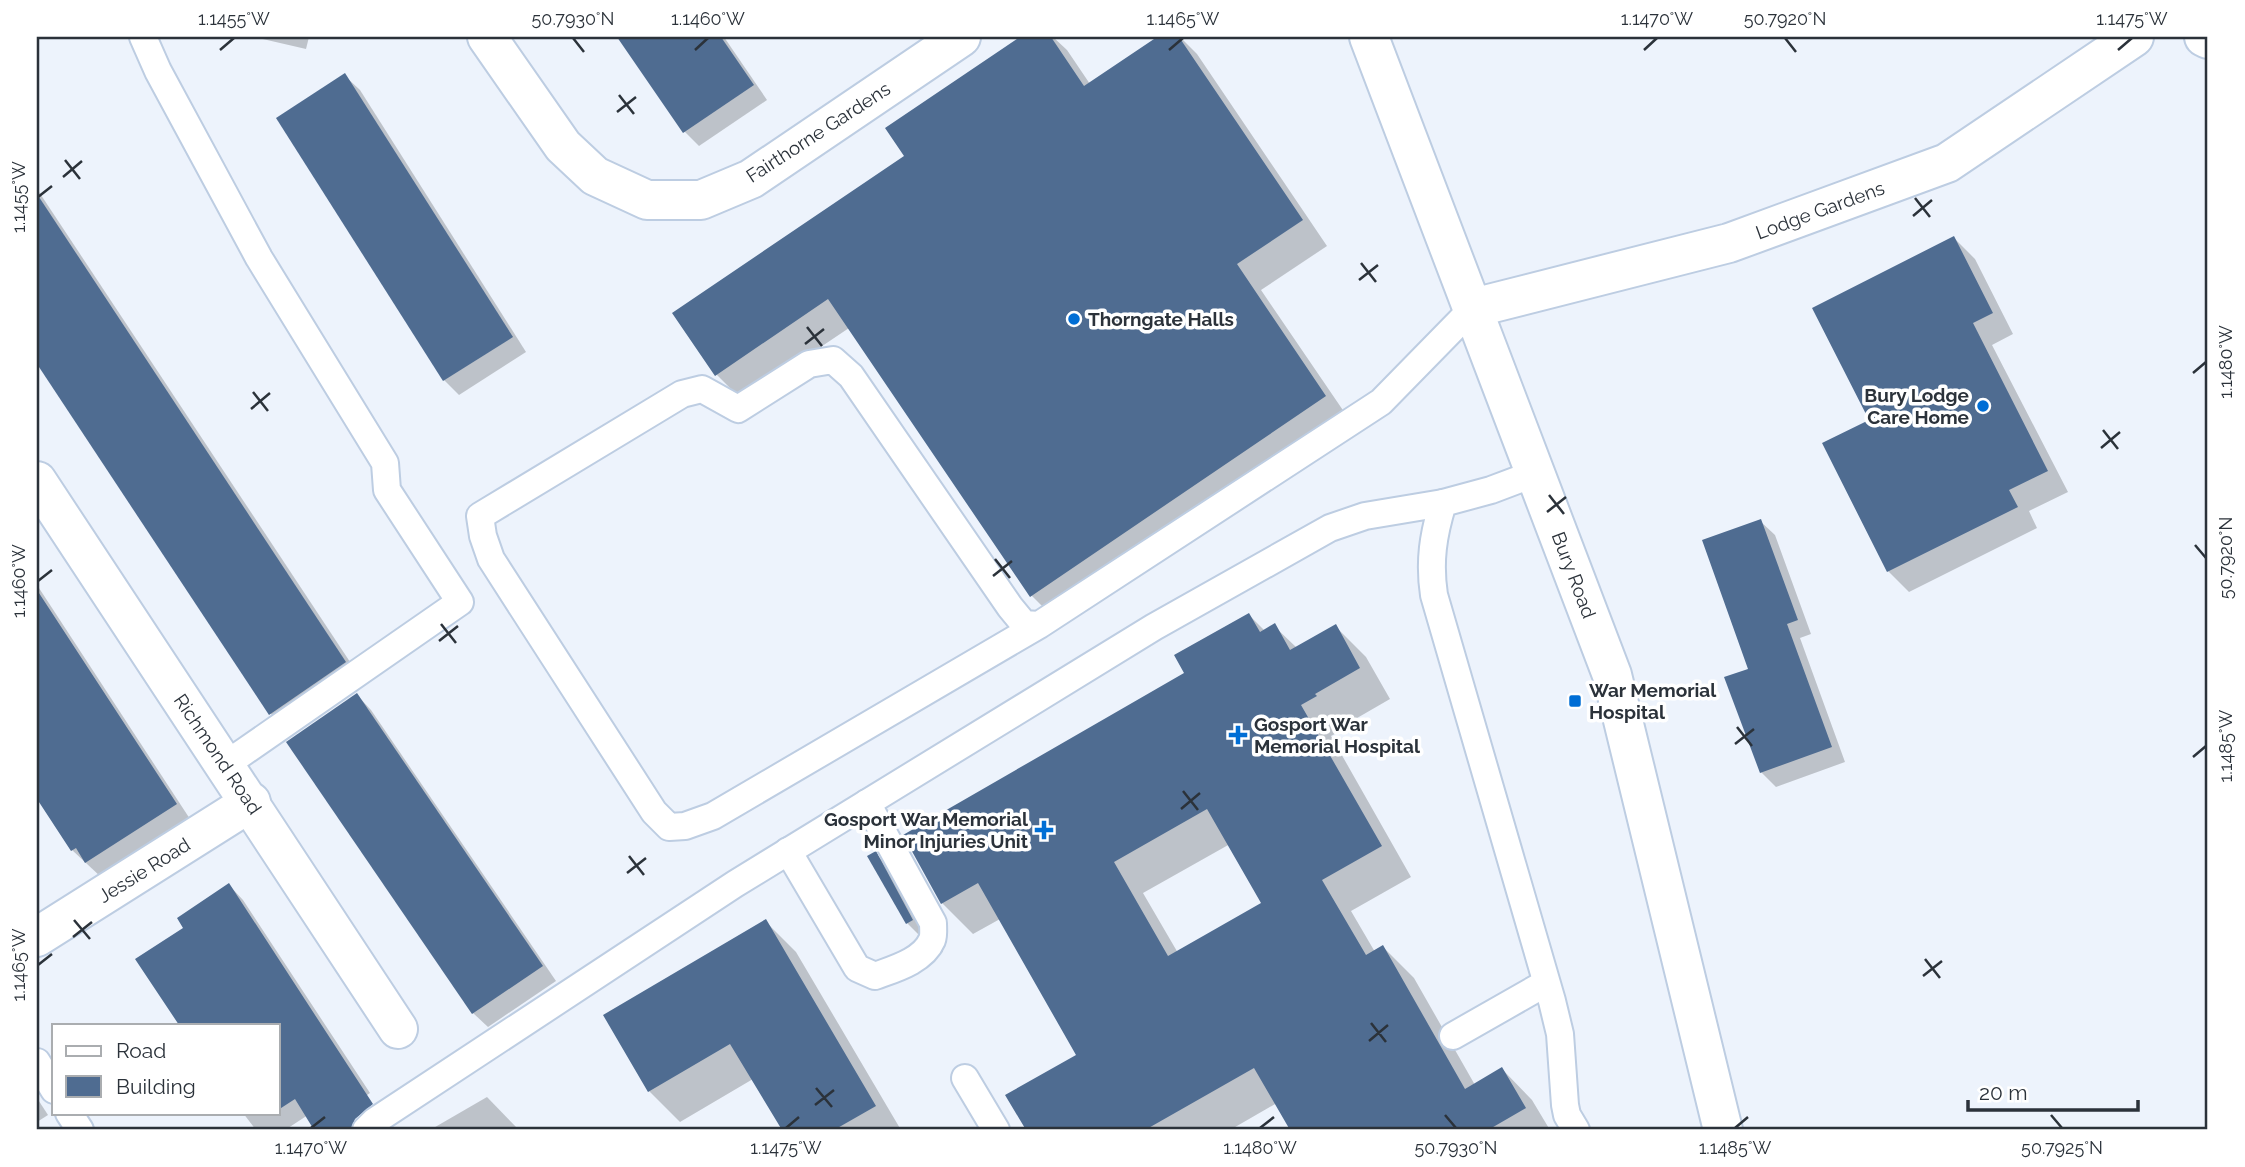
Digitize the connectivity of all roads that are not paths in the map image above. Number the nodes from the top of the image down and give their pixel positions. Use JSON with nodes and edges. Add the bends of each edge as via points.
{"nodes":[{"id":1,"x":143,"y":37,"type":"edge"},
{"id":2,"x":487,"y":37,"type":"edge"},
{"id":3,"x":961,"y":37,"type":"edge"},
{"id":4,"x":1369,"y":37,"type":"edge"},
{"id":5,"x":2134,"y":37,"type":"edge"},
{"id":6,"x":2204,"y":37,"type":"edge"},
{"id":7,"x":2208,"y":39,"type":"edge"},
{"id":8,"x":1473,"y":308,"type":"junction"},
{"id":9,"x":1536,"y":473,"type":"junction"},
{"id":10,"x":37,"y":481,"type":"edge"},
{"id":11,"x":1443,"y":503,"type":"junction"},
{"id":12,"x":1039,"y":625,"type":"junction"},
{"id":13,"x":225,"y":765,"type":"junction"},
{"id":14,"x":251,"y":802,"type":"junction"},
{"id":15,"x":867,"y":803,"type":"junction"},
{"id":16,"x":789,"y":851,"type":"junction"},
{"id":17,"x":37,"y":937,"type":"edge"},
{"id":18,"x":1546,"y":983,"type":"junction"},
{"id":19,"x":398,"y":1029,"type":"dead end"},
{"id":20,"x":1453,"y":1037,"type":"dead end"},
{"id":21,"x":37,"y":1062,"type":"edge"},
{"id":22,"x":965,"y":1078,"type":"dead end"},
{"id":23,"x":52,"y":1087,"type":"edge"},
{"id":24,"x":70,"y":1114,"type":"edge"},
{"id":25,"x":80,"y":1130,"type":"edge"},
{"id":26,"x":366,"y":1130,"type":"edge"},
{"id":27,"x":996,"y":1130,"type":"edge"},
{"id":28,"x":1576,"y":1130,"type":"edge"},
{"id":29,"x":1723,"y":1130,"type":"edge"}],
"edges":[{"from":1,"to":13,"type":"lane","via":[[258,258],[385,463],[387,490],[460,602]]},
{"from":2,"to":3,"type":"street","name":"Fairthorne Gardens","via":[[563,146],[595,176],[647,200],[701,200],[751,179]]},
{"from":4,"to":8,"type":"street","name":"Bury Road"},
{"from":5,"to":8,"type":"street","name":"Lodge Gardens","via":[[1947,163],[1729,243]]},
{"from":6,"to":7,"type":"street"},
{"from":8,"to":9,"type":"street","name":"Bury Road"},
{"from":8,"to":12,"type":"lane","via":[[1381,402]]},
{"from":9,"to":11,"type":"lane"},
{"from":9,"to":29,"type":"street","name":"Bury Road","via":[[1612,675]]},
{"from":10,"to":13,"type":"street","name":"Richmond Road"},
{"from":11,"to":15,"type":"lane","via":[[1365,516],[1330,528],[1154,627]]},
{"from":11,"to":18,"type":"lane","via":[[1433,535],[1434,595]]},
{"from":12,"to":12,"type":"lane","via":[[1024,624],[1010,607],[851,376],[833,360],[809,364],[738,409],[702,389],[682,394],[481,516],[491,559],[669,828],[713,816]]},
{"from":13,"to":14,"type":"street","name":"Richmond Road"},
{"from":14,"to":17,"type":"street","name":"Jessie Road"},
{"from":14,"to":19,"type":"street","name":"Richmond Road"},
{"from":15,"to":16,"type":"lane"},
{"from":15,"to":16,"type":"lane","via":[[933,923],[932,939],[922,954],[875,976],[857,968]]},
{"from":16,"to":26,"type":"lane"},
{"from":18,"to":20,"type":"lane"},
{"from":18,"to":28,"type":"lane","via":[[1560,1034],[1567,1115]]},
{"from":21,"to":23,"type":"lane"},
{"from":22,"to":27,"type":"lane"},
{"from":24,"to":25,"type":"lane"}]}
